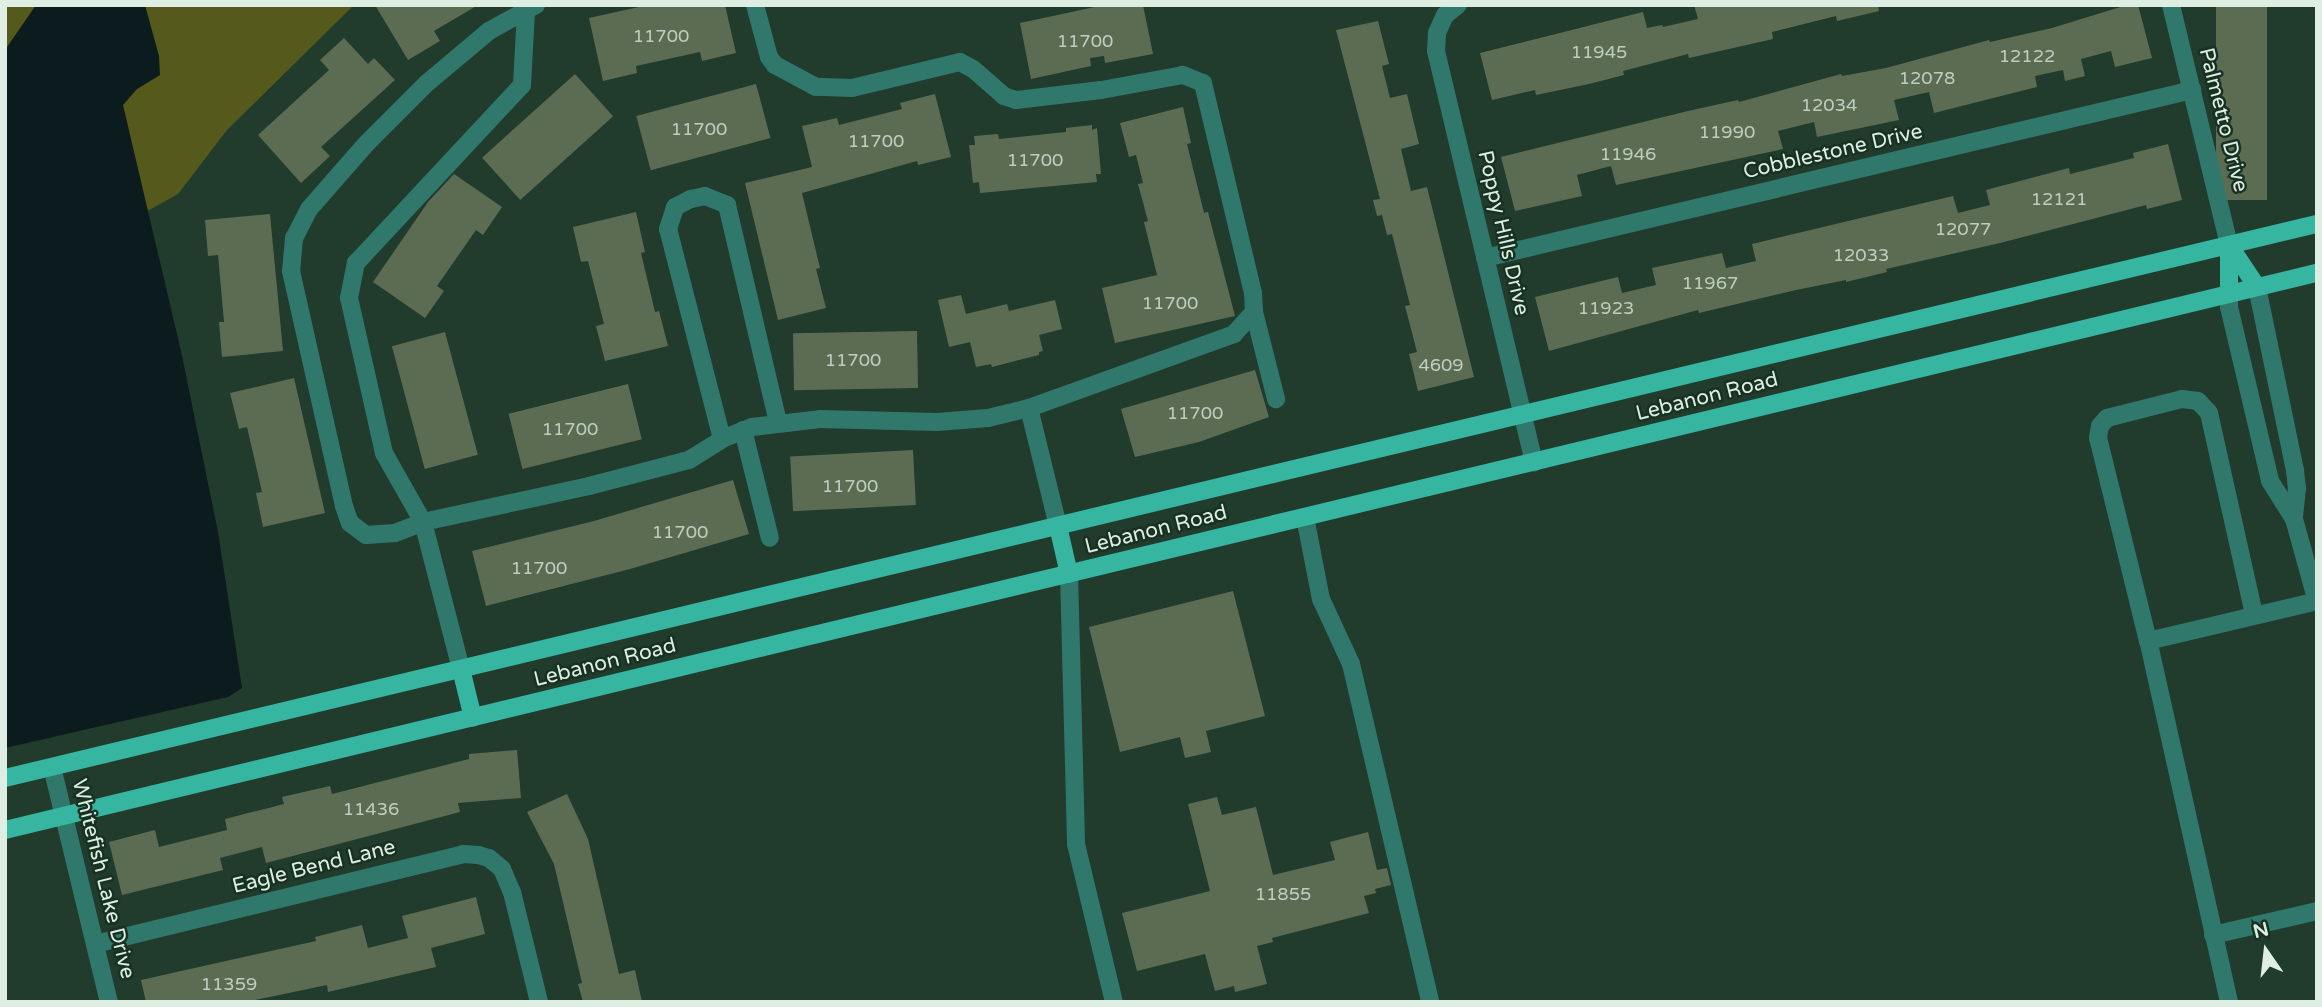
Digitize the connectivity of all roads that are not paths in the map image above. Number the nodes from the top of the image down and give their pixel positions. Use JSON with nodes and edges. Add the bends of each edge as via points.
{"nodes":[{"id":1,"x":755,"y":5,"type":"edge"},
{"id":2,"x":2172,"y":5,"type":"edge"},
{"id":3,"x":531,"y":8,"type":"edge"},
{"id":4,"x":1451,"y":10,"type":"edge"},
{"id":5,"x":2192,"y":90,"type":"junction"},
{"id":6,"x":2317,"y":224,"type":"edge"},
{"id":7,"x":2230,"y":245,"type":"junction"},
{"id":8,"x":1485,"y":258,"type":"junction"},
{"id":9,"x":2317,"y":273,"type":"edge"},
{"id":10,"x":2257,"y":287,"type":"junction"},
{"id":11,"x":2229,"y":294,"type":"junction"},
{"id":12,"x":1254,"y":312,"type":"junction"},
{"id":13,"x":1276,"y":399,"type":"dead end"},
{"id":14,"x":1029,"y":408,"type":"junction"},
{"id":15,"x":1523,"y":415,"type":"junction"},
{"id":16,"x":778,"y":423,"type":"junction"},
{"id":17,"x":743,"y":430,"type":"junction"},
{"id":18,"x":722,"y":439,"type":"junction"},
{"id":19,"x":1534,"y":462,"type":"junction"},
{"id":20,"x":1306,"y":517,"type":"junction"},
{"id":21,"x":2294,"y":519,"type":"junction"},
{"id":22,"x":423,"y":522,"type":"junction"},
{"id":23,"x":1058,"y":526,"type":"junction"},
{"id":24,"x":770,"y":538,"type":"dead end"},
{"id":25,"x":1069,"y":575,"type":"junction"},
{"id":26,"x":2317,"y":601,"type":"edge"},
{"id":27,"x":2255,"y":615,"type":"junction"},
{"id":28,"x":2148,"y":641,"type":"junction"},
{"id":29,"x":461,"y":669,"type":"junction"},
{"id":30,"x":473,"y":718,"type":"junction"},
{"id":31,"x":52,"y":767,"type":"junction"},
{"id":32,"x":5,"y":778,"type":"edge"},
{"id":33,"x":64,"y":817,"type":"junction"},
{"id":34,"x":5,"y":830,"type":"edge"},
{"id":35,"x":2317,"y":911,"type":"edge"},
{"id":36,"x":2213,"y":935,"type":"junction"},
{"id":37,"x":95,"y":944,"type":"junction"},
{"id":38,"x":110,"y":1002,"type":"edge"},
{"id":39,"x":539,"y":1002,"type":"edge"},
{"id":40,"x":1114,"y":1002,"type":"edge"},
{"id":41,"x":1430,"y":1002,"type":"edge"},
{"id":42,"x":2229,"y":1002,"type":"edge"}],
"edges":[{"from":1,"to":12,"type":"street","via":[[775,65],[816,87],[852,88],[960,62],[1016,100],[1183,75],[1203,83]]},
{"from":2,"to":5,"type":"street","name":"Palmetto Drive"},
{"from":3,"to":22,"type":"street","via":[[522,85],[356,263],[349,298],[384,453]]},
{"from":3,"to":22,"type":"street","via":[[489,31],[426,83],[309,209],[294,238],[291,271],[350,523],[366,535],[381,535]]},
{"from":4,"to":8,"type":"street","name":"Poppy Hills Drive","via":[[1437,33],[1436,51]]},
{"from":5,"to":7,"type":"street","name":"Palmetto Drive"},
{"from":5,"to":8,"type":"street","name":"Cobblestone Drive"},
{"from":6,"to":7,"type":"main road","name":"Lebanon Road"},
{"from":7,"to":10,"type":"main road"},
{"from":7,"to":11,"type":"main road"},
{"from":7,"to":15,"type":"main road","name":"Lebanon Road"},
{"from":8,"to":15,"type":"street","name":"Poppy Hills Drive"},
{"from":9,"to":10,"type":"main road","name":"Lebanon Road"},
{"from":10,"to":11,"type":"main road","name":"Lebanon Road"},
{"from":10,"to":21,"type":"street","via":[[2295,470]]},
{"from":11,"to":19,"type":"main road","name":"Lebanon Road"},
{"from":11,"to":21,"type":"street","via":[[2270,481]]},
{"from":12,"to":13,"type":"street"},
{"from":12,"to":14,"type":"street","via":[[1234,334]]},
{"from":14,"to":16,"type":"street","via":[[988,418],[937,422],[820,419]]},
{"from":14,"to":23,"type":"street"},
{"from":15,"to":19,"type":"street","name":"Poppy Hills Drive"},
{"from":15,"to":23,"type":"main road","name":"Lebanon Road"},
{"from":16,"to":17,"type":"street"},
{"from":16,"to":18,"type":"street","via":[[726,205],[705,196],[691,199],[675,207],[668,229]]},
{"from":17,"to":18,"type":"street"},
{"from":17,"to":24,"type":"street"},
{"from":18,"to":22,"type":"street","via":[[689,460]]},
{"from":19,"to":20,"type":"main road","name":"Lebanon Road"},
{"from":20,"to":25,"type":"main road","name":"Lebanon Road"},
{"from":20,"to":41,"type":"street","via":[[1321,598],[1351,664]]},
{"from":21,"to":26,"type":"street"},
{"from":22,"to":29,"type":"street"},
{"from":23,"to":25,"type":"main road"},
{"from":23,"to":29,"type":"main road","name":"Lebanon Road"},
{"from":25,"to":30,"type":"main road","name":"Lebanon Road"},
{"from":25,"to":40,"type":"street","via":[[1076,844]]},
{"from":26,"to":27,"type":"street"},
{"from":27,"to":28,"type":"street"},
{"from":27,"to":28,"type":"street","via":[[2208,413],[2198,401],[2182,399],[2107,418],[2098,438]]},
{"from":28,"to":36,"type":"street"},
{"from":29,"to":30,"type":"main road"},
{"from":29,"to":31,"type":"main road","name":"Lebanon Road"},
{"from":30,"to":33,"type":"main road","name":"Lebanon Road"},
{"from":31,"to":32,"type":"main road","name":"Lebanon Road"},
{"from":31,"to":33,"type":"street","name":"Whitefish Lake Drive"},
{"from":33,"to":34,"type":"main road","name":"Lebanon Road"},
{"from":33,"to":37,"type":"street","name":"Whitefish Lake Drive"},
{"from":35,"to":36,"type":"street"},
{"from":36,"to":42,"type":"street"},
{"from":37,"to":38,"type":"street","name":"Whitefish Lake Drive"},
{"from":37,"to":39,"type":"street","name":"Eagle Bend Lane","via":[[463,854],[489,858],[502,869],[516,905]]}]}
